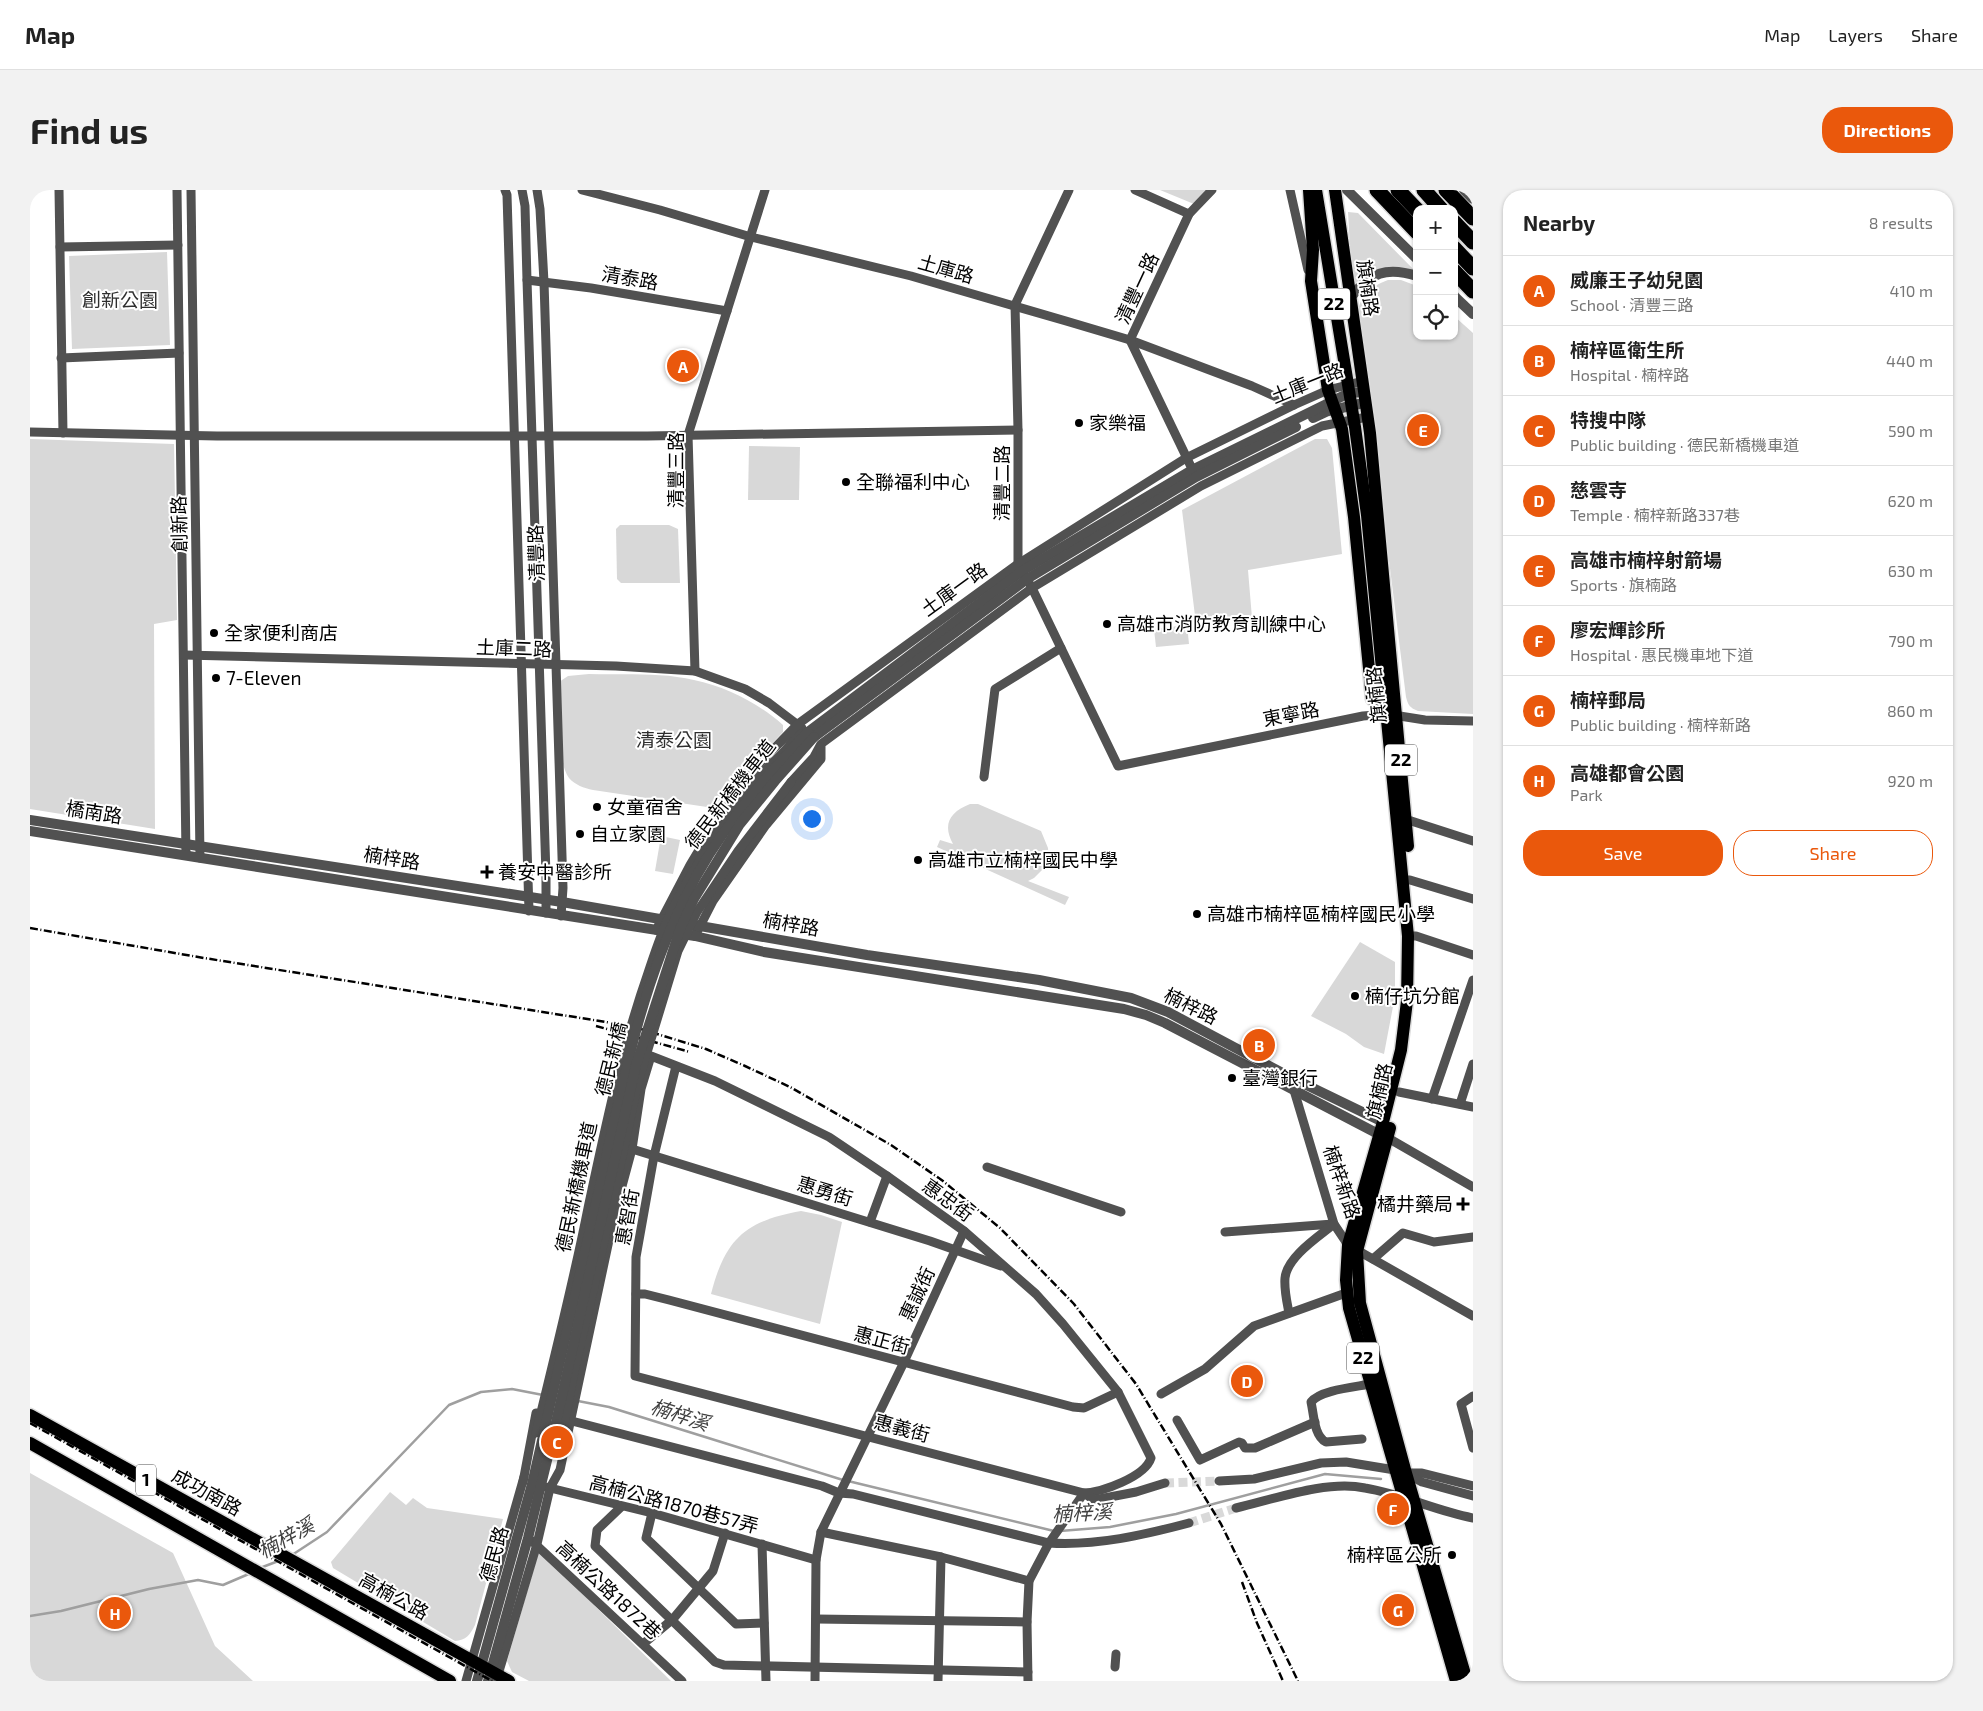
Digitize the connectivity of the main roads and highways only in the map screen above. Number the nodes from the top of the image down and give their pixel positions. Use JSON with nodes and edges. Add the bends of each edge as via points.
{"nodes":[{"id":1,"x":1309,"y":190,"type":"edge"},
{"id":2,"x":1316,"y":190,"type":"edge"},
{"id":3,"x":1335,"y":190,"type":"edge"},
{"id":4,"x":1377,"y":190,"type":"edge"},
{"id":5,"x":1398,"y":190,"type":"edge"},
{"id":6,"x":1446,"y":190,"type":"edge"},
{"id":7,"x":1427,"y":194,"type":"edge"},
{"id":8,"x":1437,"y":205,"type":"edge"},
{"id":9,"x":1413,"y":206,"type":"edge"},
{"id":10,"x":1471,"y":210,"type":"edge"},
{"id":11,"x":1458,"y":226,"type":"edge"},
{"id":12,"x":1412,"y":228,"type":"edge"},
{"id":13,"x":1473,"y":242,"type":"edge"},
{"id":14,"x":1456,"y":250,"type":"edge"},
{"id":15,"x":1473,"y":268,"type":"edge"},
{"id":16,"x":1458,"y":275,"type":"edge"},
{"id":17,"x":1473,"y":290,"type":"edge"},
{"id":18,"x":1392,"y":715,"type":"junction"},
{"id":19,"x":1412,"y":936,"type":"junction"},
{"id":20,"x":1384,"y":1136,"type":"junction"},
{"id":21,"x":1352,"y":1248,"type":"junction"},
{"id":22,"x":30,"y":1415,"type":"edge"},
{"id":23,"x":30,"y":1443,"type":"edge"},
{"id":24,"x":1401,"y":1473,"type":"junction"},
{"id":25,"x":1409,"y":1497,"type":"junction"},
{"id":26,"x":262,"y":1544,"type":"joint"},
{"id":27,"x":491,"y":1674,"type":"edge"},
{"id":28,"x":450,"y":1681,"type":"edge"},
{"id":29,"x":1456,"y":1681,"type":"edge"},
{"id":30,"x":1467,"y":1681,"type":"edge"}],
"edges":[{"from":1,"to":18,"type":"main road","name":"旗楠路","number":"22","via":[[1313,250],[1311,281],[1354,517],[1372,699]]},
{"from":2,"to":18,"type":"main road","name":"旗楠路","number":"22","via":[[1353,419]]},
{"from":3,"to":18,"type":"main road","name":"旗楠路","number":"22","via":[[1367,417]]},
{"from":4,"to":12,"type":"highway"},
{"from":5,"to":9,"type":"highway"},
{"from":6,"to":10,"type":"highway"},
{"from":7,"to":8,"type":"highway"},
{"from":11,"to":13,"type":"highway"},
{"from":14,"to":15,"type":"highway"},
{"from":16,"to":17,"type":"highway"},
{"from":18,"to":19,"type":"main road","name":"旗楠路","number":"22"},
{"from":19,"to":20,"type":"main road","name":"旗楠路","number":"22","via":[[1406,1015],[1383,1122]]},
{"from":19,"to":20,"type":"main road","name":"旗楠路","number":"22","via":[[1412,1023],[1400,1092]]},
{"from":20,"to":21,"type":"main road","name":"旗楠路","number":"22"},
{"from":21,"to":24,"type":"main road","number":"22","via":[[1363,1316]]},
{"from":21,"to":24,"type":"main road","name":"楠梓新路","number":"22","via":[[1346,1292],[1349,1308],[1370,1384]]},
{"from":22,"to":26,"type":"main road","name":"成功南路","number":"1"},
{"from":23,"to":28,"type":"main road","number":"1"},
{"from":24,"to":25,"type":"main road","number":"22"},
{"from":25,"to":29,"type":"main road","number":"22"},
{"from":25,"to":30,"type":"main road","number":"22"},
{"from":26,"to":27,"type":"main road","name":"高楠公路","number":"1"}]}
